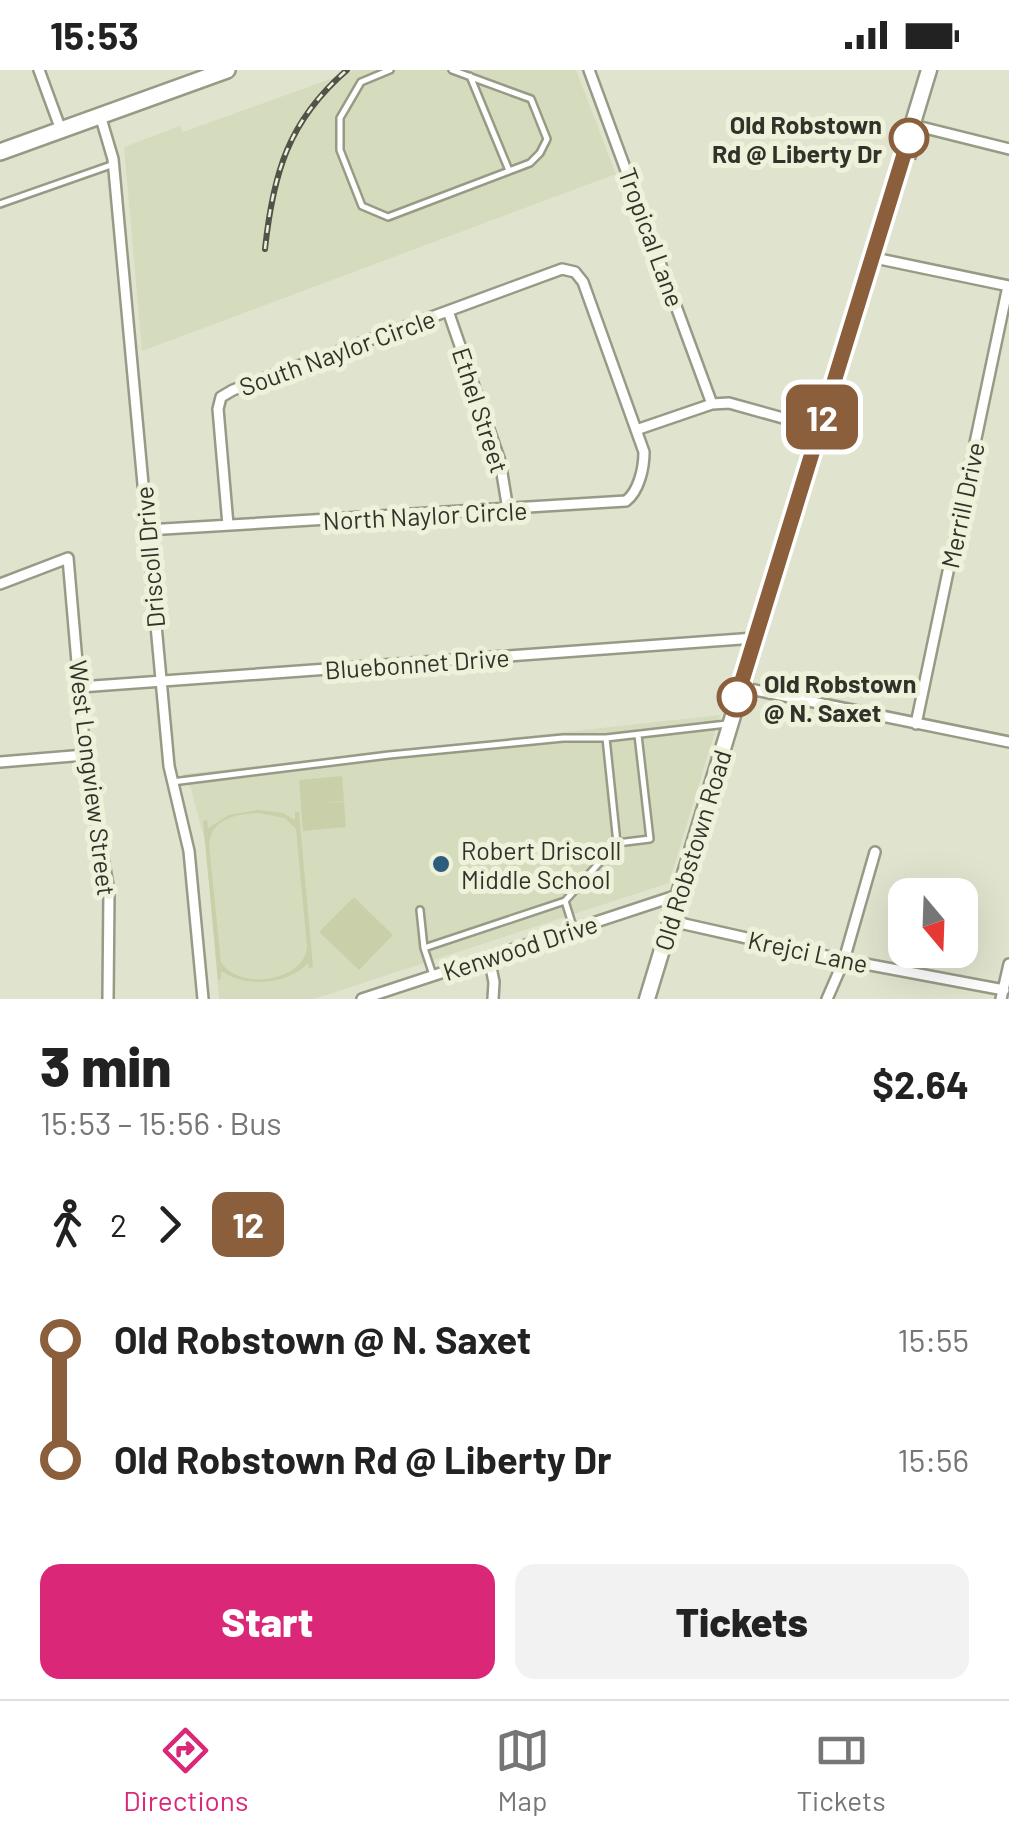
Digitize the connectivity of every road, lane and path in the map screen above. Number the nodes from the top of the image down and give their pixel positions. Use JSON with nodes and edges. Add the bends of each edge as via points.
{"nodes":[{"id":1,"x":40,"y":70,"type":"edge"},
{"id":2,"x":227,"y":70,"type":"edge"},
{"id":3,"x":390,"y":70,"type":"edge"},
{"id":4,"x":452,"y":70,"type":"edge"},
{"id":5,"x":589,"y":70,"type":"edge"},
{"id":6,"x":929,"y":70,"type":"edge"},
{"id":7,"x":196,"y":75,"type":"edge"},
{"id":8,"x":470,"y":76,"type":"junction"},
{"id":9,"x":100,"y":115,"type":"junction"},
{"id":10,"x":913,"y":124,"type":"junction"},
{"id":11,"x":61,"y":130,"type":"junction"},
{"id":12,"x":1009,"y":149,"type":"edge"},
{"id":13,"x":0,"y":152,"type":"edge"},
{"id":14,"x":114,"y":164,"type":"junction"},
{"id":15,"x":508,"y":168,"type":"junction"},
{"id":16,"x":0,"y":204,"type":"edge"},
{"id":17,"x":870,"y":257,"type":"junction"},
{"id":18,"x":575,"y":272,"type":"joint"},
{"id":19,"x":1009,"y":286,"type":"edge"},
{"id":20,"x":448,"y":311,"type":"junction"},
{"id":21,"x":712,"y":404,"type":"junction"},
{"id":22,"x":819,"y":428,"type":"junction"},
{"id":23,"x":636,"y":430,"type":"junction"},
{"id":24,"x":508,"y":510,"type":"junction"},
{"id":25,"x":228,"y":525,"type":"junction"},
{"id":26,"x":147,"y":530,"type":"junction"},
{"id":27,"x":0,"y":584,"type":"edge"},
{"id":28,"x":755,"y":638,"type":"junction"},
{"id":29,"x":160,"y":681,"type":"junction"},
{"id":30,"x":80,"y":687,"type":"junction"},
{"id":31,"x":740,"y":687,"type":"junction"},
{"id":32,"x":729,"y":724,"type":"junction"},
{"id":33,"x":916,"y":724,"type":"junction"},
{"id":34,"x":638,"y":735,"type":"junction"},
{"id":35,"x":606,"y":738,"type":"junction"},
{"id":36,"x":1009,"y":742,"type":"edge"},
{"id":37,"x":85,"y":754,"type":"junction"},
{"id":38,"x":0,"y":762,"type":"edge"},
{"id":39,"x":172,"y":782,"type":"junction"},
{"id":40,"x":617,"y":843,"type":"junction"},
{"id":41,"x":875,"y":852,"type":"dead end"},
{"id":42,"x":679,"y":895,"type":"junction"},
{"id":43,"x":565,"y":901,"type":"junction"},
{"id":44,"x":420,"y":910,"type":"dead end"},
{"id":45,"x":671,"y":921,"type":"junction"},
{"id":46,"x":574,"y":930,"type":"junction"},
{"id":47,"x":424,"y":948,"type":"junction"},
{"id":48,"x":489,"y":958,"type":"junction"},
{"id":49,"x":844,"y":960,"type":"junction"},
{"id":50,"x":1009,"y":964,"type":"edge"},
{"id":51,"x":433,"y":976,"type":"junction"},
{"id":52,"x":1002,"y":994,"type":"edge"},
{"id":53,"x":108,"y":999,"type":"edge"},
{"id":54,"x":202,"y":999,"type":"edge"},
{"id":55,"x":362,"y":999,"type":"edge"},
{"id":56,"x":493,"y":999,"type":"edge"},
{"id":57,"x":647,"y":999,"type":"edge"},
{"id":58,"x":827,"y":999,"type":"edge"}],
"edges":[{"from":1,"to":11,"type":"street"},
{"from":2,"to":7,"type":"main road"},
{"from":3,"to":15,"type":"lane","via":[[360,82],[340,118],[340,150],[362,206],[388,217]]},
{"from":4,"to":8,"type":"lane"},
{"from":5,"to":21,"type":"street","name":"Tropical Lane"},
{"from":6,"to":10,"type":"street","name":"Old Robstown Road"},
{"from":7,"to":9,"type":"main road"},
{"from":8,"to":15,"type":"lane"},
{"from":8,"to":15,"type":"lane","via":[[531,98],[546,139],[530,163]]},
{"from":9,"to":11,"type":"main road"},
{"from":9,"to":14,"type":"street","name":"Driscoll Drive"},
{"from":10,"to":12,"type":"street"},
{"from":10,"to":17,"type":"street","name":"Old Robstown Road"},
{"from":11,"to":13,"type":"main road"},
{"from":14,"to":16,"type":"lane"},
{"from":14,"to":26,"type":"street","name":"Driscoll Drive"},
{"from":17,"to":19,"type":"street"},
{"from":17,"to":22,"type":"street","name":"Old Robstown Road"},
{"from":18,"to":20,"type":"street","name":"South Naylor Circle","via":[[562,270]]},
{"from":18,"to":23,"type":"street","name":"North Naylor Circle"},
{"from":19,"to":33,"type":"street","name":"Merrill Drive"},
{"from":20,"to":24,"type":"street","name":"Ethel Street","via":[[500,461]]},
{"from":20,"to":25,"type":"street","name":"South Naylor Circle","via":[[221,397]]},
{"from":21,"to":22,"type":"street","via":[[747,406]]},
{"from":21,"to":23,"type":"street"},
{"from":22,"to":28,"type":"street","name":"Old Robstown Road"},
{"from":23,"to":24,"type":"street","name":"North Naylor Circle","via":[[644,463],[626,502]]},
{"from":24,"to":25,"type":"street","name":"North Naylor Circle"},
{"from":25,"to":26,"type":"street","name":"North Naylor Circle"},
{"from":26,"to":29,"type":"street","name":"Driscoll Drive"},
{"from":27,"to":30,"type":"street","name":"West Longview Street","via":[[68,558]]},
{"from":28,"to":29,"type":"street","name":"Bluebonnet Drive"},
{"from":28,"to":31,"type":"street","name":"Old Robstown Road"},
{"from":29,"to":30,"type":"street","name":"Bluebonnet Drive"},
{"from":29,"to":39,"type":"street","name":"Driscoll Drive"},
{"from":30,"to":37,"type":"street","name":"West Longview Street"},
{"from":31,"to":32,"type":"street","name":"Old Robstown Road"},
{"from":31,"to":33,"type":"street"},
{"from":32,"to":34,"type":"lane"},
{"from":32,"to":42,"type":"street","name":"Old Robstown Road"},
{"from":33,"to":36,"type":"street"},
{"from":34,"to":35,"type":"lane"},
{"from":34,"to":40,"type":"lane","via":[[650,839]]},
{"from":35,"to":39,"type":"lane"},
{"from":35,"to":40,"type":"lane"},
{"from":37,"to":38,"type":"street"},
{"from":37,"to":53,"type":"street","name":"West Longview Street","via":[[108,891]]},
{"from":39,"to":54,"type":"street","name":"Driscoll Drive","via":[[189,851]]},
{"from":40,"to":43,"type":"lane"},
{"from":41,"to":49,"type":"street"},
{"from":42,"to":45,"type":"street","name":"Old Robstown Road"},
{"from":42,"to":46,"type":"street","name":"Kenwood Drive"},
{"from":43,"to":46,"type":"lane"},
{"from":43,"to":47,"type":"lane"},
{"from":44,"to":47,"type":"lane"},
{"from":45,"to":49,"type":"street","name":"Krejci Lane"},
{"from":45,"to":57,"type":"street","name":"Old Robstown Road"},
{"from":46,"to":48,"type":"street","name":"Kenwood Drive"},
{"from":47,"to":51,"type":"lane"},
{"from":48,"to":51,"type":"street","name":"Kenwood Drive"},
{"from":48,"to":56,"type":"street"},
{"from":49,"to":52,"type":"street","name":"Krejci Lane"},
{"from":49,"to":58,"type":"street"},
{"from":50,"to":52,"type":"street"},
{"from":51,"to":55,"type":"street","name":"Kenwood Drive"}]}
